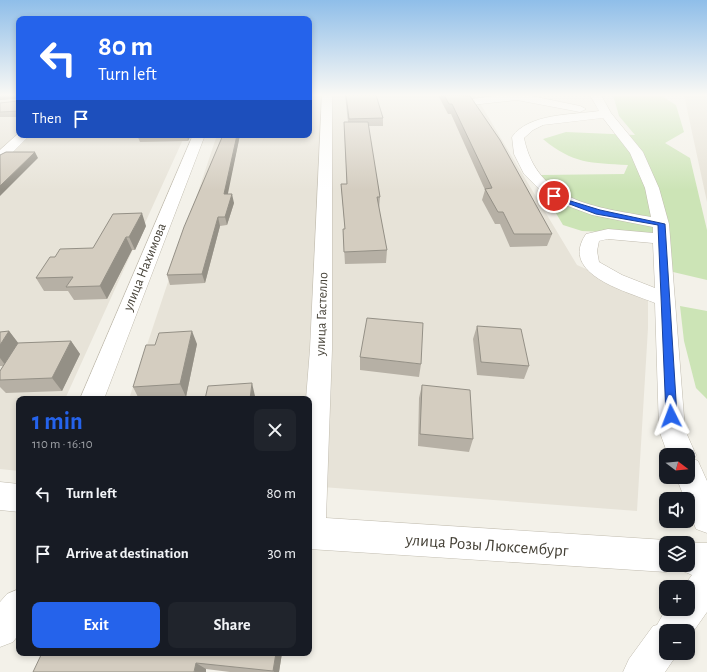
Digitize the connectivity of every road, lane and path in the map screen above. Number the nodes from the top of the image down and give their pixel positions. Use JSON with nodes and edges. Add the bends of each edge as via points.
{"nodes":[{"id":1,"x":323,"y":126,"type":"edge"},
{"id":2,"x":530,"y":126,"type":"edge"},
{"id":3,"x":616,"y":126,"type":"edge"},
{"id":4,"x":21,"y":138,"type":"edge"},
{"id":5,"x":198,"y":138,"type":"edge"},
{"id":6,"x":0,"y":157,"type":"edge"},
{"id":7,"x":662,"y":232,"type":"junction"},
{"id":8,"x":666,"y":300,"type":"junction"},
{"id":9,"x":93,"y":396,"type":"edge"},
{"id":10,"x":679,"y":448,"type":"edge"},
{"id":11,"x":694,"y":484,"type":"edge"},
{"id":12,"x":312,"y":487,"type":"edge"},
{"id":13,"x":0,"y":496,"type":"edge"},
{"id":14,"x":16,"y":498,"type":"edge"},
{"id":15,"x":707,"y":518,"type":"edge"},
{"id":16,"x":312,"y":533,"type":"edge"},
{"id":17,"x":659,"y":556,"type":"edge"},
{"id":18,"x":695,"y":558,"type":"edge"},
{"id":19,"x":707,"y":559,"type":"edge"},
{"id":20,"x":707,"y":583,"type":"edge"},
{"id":21,"x":16,"y":610,"type":"edge"},
{"id":22,"x":677,"y":624,"type":"edge"},
{"id":23,"x":0,"y":629,"type":"edge"},
{"id":24,"x":659,"y":649,"type":"edge"},
{"id":25,"x":642,"y":672,"type":"edge"}],
"edges":[{"from":1,"to":12,"type":"street","name":"улица Гастелло","via":[[321,349]]},
{"from":2,"to":7,"type":"street","via":[[518,137],[521,154],[531,174],[554,196]]},
{"from":3,"to":7,"type":"street","via":[[636,152],[652,188]]},
{"from":4,"to":6,"type":"street"},
{"from":5,"to":9,"type":"street","name":"улица Нахимова"},
{"from":7,"to":8,"type":"street"},
{"from":7,"to":8,"type":"street","via":[[608,234],[592,238],[588,246],[588,258],[592,265],[608,275]]},
{"from":8,"to":10,"type":"street","via":[[672,430]]},
{"from":11,"to":15,"type":"street"},
{"from":13,"to":14,"type":"street"},
{"from":16,"to":17,"type":"street","name":"улица Розы Люксембург"},
{"from":18,"to":19,"type":"street"},
{"from":20,"to":22,"type":"street"},
{"from":21,"to":23,"type":"street"},
{"from":24,"to":25,"type":"street"}]}
